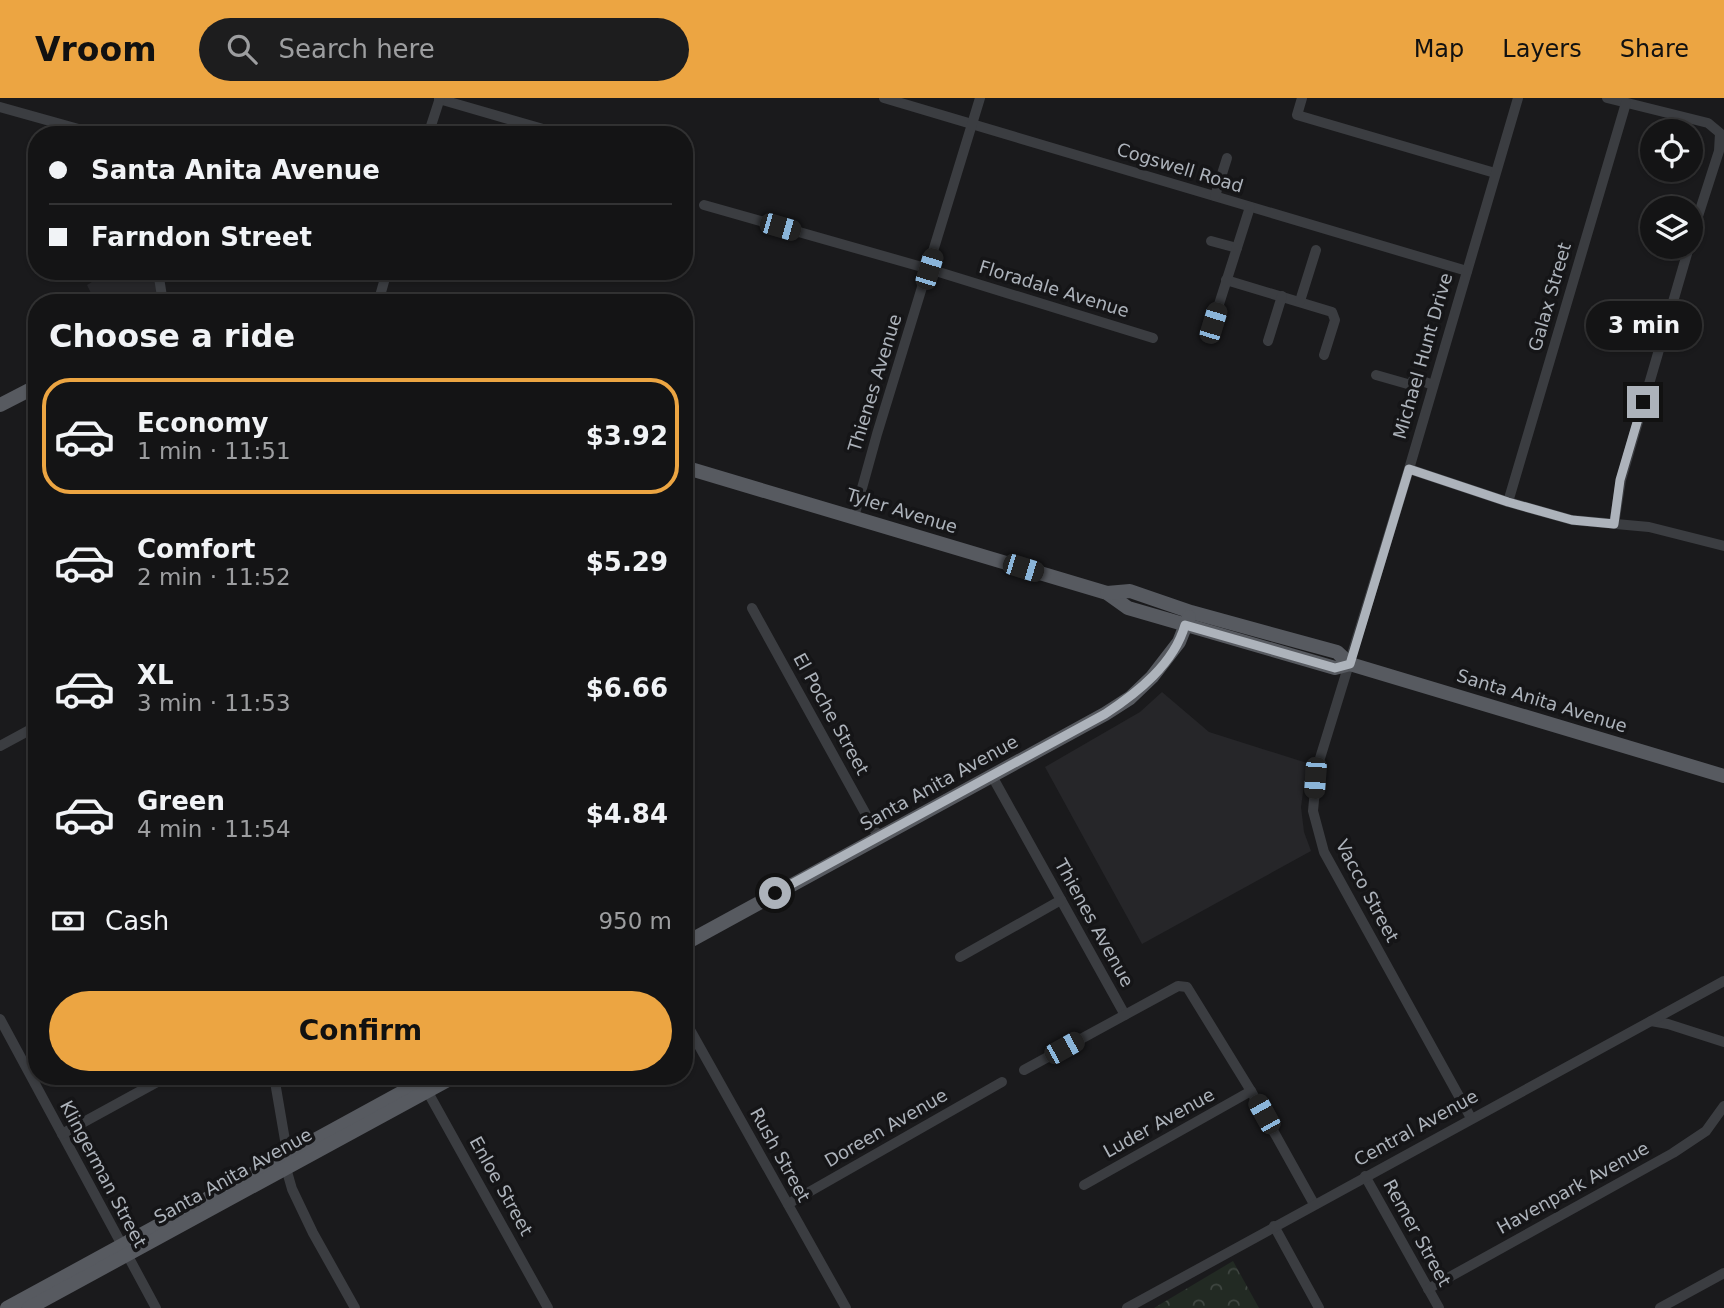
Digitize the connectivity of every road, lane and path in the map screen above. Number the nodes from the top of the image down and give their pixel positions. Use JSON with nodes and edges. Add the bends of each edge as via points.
{"nodes":[{"id":1,"x":440,"y":98,"type":"edge"},
{"id":2,"x":884,"y":98,"type":"edge"},
{"id":3,"x":980,"y":98,"type":"edge"},
{"id":4,"x":1302,"y":98,"type":"edge"},
{"id":5,"x":1518,"y":98,"type":"edge"},
{"id":6,"x":1606,"y":98,"type":"edge"},
{"id":7,"x":1626,"y":103,"type":"junction"},
{"id":8,"x":0,"y":107,"type":"edge"},
{"id":9,"x":973,"y":124,"type":"junction"},
{"id":10,"x":68,"y":126,"type":"edge"},
{"id":11,"x":431,"y":126,"type":"edge"},
{"id":12,"x":534,"y":126,"type":"edge"},
{"id":13,"x":1227,"y":158,"type":"dead end"},
{"id":14,"x":1495,"y":173,"type":"junction"},
{"id":15,"x":1214,"y":196,"type":"junction"},
{"id":16,"x":1703,"y":201,"type":"edge"},
{"id":17,"x":704,"y":205,"type":"dead end"},
{"id":18,"x":1250,"y":207,"type":"junction"},
{"id":19,"x":1211,"y":241,"type":"dead end"},
{"id":20,"x":1237,"y":248,"type":"junction"},
{"id":21,"x":1316,"y":250,"type":"dead end"},
{"id":22,"x":1685,"y":259,"type":"edge"},
{"id":23,"x":929,"y":269,"type":"junction"},
{"id":24,"x":1466,"y":271,"type":"junction"},
{"id":25,"x":1226,"y":280,"type":"junction"},
{"id":26,"x":1282,"y":296,"type":"junction"},
{"id":27,"x":1300,"y":302,"type":"junction"},
{"id":28,"x":1213,"y":323,"type":"dead end"},
{"id":29,"x":1153,"y":338,"type":"dead end"},
{"id":30,"x":1269,"y":341,"type":"dead end"},
{"id":31,"x":1324,"y":355,"type":"dead end"},
{"id":32,"x":1376,"y":375,"type":"dead end"},
{"id":33,"x":1433,"y":385,"type":"junction"},
{"id":34,"x":28,"y":391,"type":"edge"},
{"id":35,"x":0,"y":405,"type":"edge"},
{"id":36,"x":1409,"y":469,"type":"junction"},
{"id":37,"x":693,"y":470,"type":"edge"},
{"id":38,"x":1508,"y":502,"type":"junction"},
{"id":39,"x":854,"y":517,"type":"junction"},
{"id":40,"x":1614,"y":524,"type":"junction"},
{"id":41,"x":1724,"y":547,"type":"edge"},
{"id":42,"x":1107,"y":593,"type":"junction"},
{"id":43,"x":752,"y":608,"type":"dead end"},
{"id":44,"x":1191,"y":611,"type":"junction"},
{"id":45,"x":1185,"y":625,"type":"junction"},
{"id":46,"x":1350,"y":664,"type":"junction"},
{"id":47,"x":28,"y":731,"type":"edge"},
{"id":48,"x":0,"y":746,"type":"edge"},
{"id":49,"x":1724,"y":775,"type":"edge"},
{"id":50,"x":992,"y":776,"type":"junction"},
{"id":51,"x":879,"y":838,"type":"junction"},
{"id":52,"x":1061,"y":900,"type":"junction"},
{"id":53,"x":693,"y":939,"type":"edge"},
{"id":54,"x":960,"y":957,"type":"dead end"},
{"id":55,"x":1724,"y":981,"type":"edge"},
{"id":56,"x":1125,"y":1015,"type":"junction"},
{"id":57,"x":0,"y":1019,"type":"edge"},
{"id":58,"x":1650,"y":1021,"type":"junction"},
{"id":59,"x":693,"y":1035,"type":"edge"},
{"id":60,"x":1724,"y":1042,"type":"edge"},
{"id":61,"x":1024,"y":1070,"type":"dead end"},
{"id":62,"x":28,"y":1071,"type":"edge"},
{"id":63,"x":1002,"y":1082,"type":"dead end"},
{"id":64,"x":36,"y":1085,"type":"edge"},
{"id":65,"x":152,"y":1085,"type":"edge"},
{"id":66,"x":276,"y":1085,"type":"edge"},
{"id":67,"x":423,"y":1085,"type":"edge"},
{"id":68,"x":428,"y":1085,"type":"edge"},
{"id":69,"x":1251,"y":1091,"type":"junction"},
{"id":70,"x":1724,"y":1106,"type":"edge"},
{"id":71,"x":1471,"y":1118,"type":"junction"},
{"id":72,"x":62,"y":1134,"type":"junction"},
{"id":73,"x":286,"y":1162,"type":"junction"},
{"id":74,"x":1365,"y":1176,"type":"junction"},
{"id":75,"x":1084,"y":1185,"type":"dead end"},
{"id":76,"x":788,"y":1204,"type":"junction"},
{"id":77,"x":1314,"y":1204,"type":"junction"},
{"id":78,"x":1274,"y":1226,"type":"junction"},
{"id":79,"x":124,"y":1250,"type":"junction"},
{"id":80,"x":1724,"y":1273,"type":"edge"},
{"id":81,"x":1428,"y":1289,"type":"junction"},
{"id":82,"x":6,"y":1308,"type":"edge"},
{"id":83,"x":29,"y":1308,"type":"edge"},
{"id":84,"x":156,"y":1308,"type":"edge"},
{"id":85,"x":355,"y":1308,"type":"edge"},
{"id":86,"x":548,"y":1308,"type":"edge"},
{"id":87,"x":846,"y":1308,"type":"edge"},
{"id":88,"x":1127,"y":1308,"type":"edge"},
{"id":89,"x":1319,"y":1308,"type":"edge"},
{"id":90,"x":1439,"y":1308,"type":"edge"},
{"id":91,"x":1660,"y":1308,"type":"edge"}],
"edges":[{"from":1,"to":11,"type":"street"},
{"from":1,"to":12,"type":"street"},
{"from":2,"to":9,"type":"street","name":"Cogswell Road"},
{"from":3,"to":9,"type":"street","name":"Thienes Avenue"},
{"from":4,"to":14,"type":"street","via":[[1297,116]]},
{"from":5,"to":14,"type":"street","name":"Michael Hunt Drive"},
{"from":6,"to":7,"type":"street"},
{"from":7,"to":16,"type":"street","via":[[1709,122],[1720,132],[1719,151]]},
{"from":7,"to":38,"type":"street","name":"Galax Street"},
{"from":8,"to":10,"type":"street"},
{"from":9,"to":15,"type":"street","name":"Cogswell Road"},
{"from":9,"to":23,"type":"street","name":"Thienes Avenue"},
{"from":13,"to":15,"type":"street"},
{"from":14,"to":24,"type":"street","name":"Michael Hunt Drive"},
{"from":15,"to":18,"type":"street","name":"Cogswell Road"},
{"from":17,"to":23,"type":"street","name":"Floradale Avenue"},
{"from":18,"to":20,"type":"street"},
{"from":18,"to":24,"type":"street","name":"Cogswell Road"},
{"from":19,"to":20,"type":"street"},
{"from":20,"to":25,"type":"street"},
{"from":21,"to":27,"type":"street"},
{"from":22,"to":40,"type":"street","via":[[1620,480]]},
{"from":23,"to":29,"type":"street","name":"Floradale Avenue"},
{"from":23,"to":39,"type":"street","name":"Thienes Avenue"},
{"from":24,"to":33,"type":"street","name":"Michael Hunt Drive"},
{"from":25,"to":26,"type":"street"},
{"from":25,"to":28,"type":"street"},
{"from":26,"to":27,"type":"street"},
{"from":26,"to":30,"type":"street"},
{"from":27,"to":31,"type":"street","via":[[1332,312],[1335,320]]},
{"from":32,"to":33,"type":"street","via":[[1402,384],[1411,385],[1414,378]]},
{"from":33,"to":36,"type":"street","name":"Michael Hunt Drive"},
{"from":34,"to":35,"type":"main road"},
{"from":36,"to":38,"type":"street"},
{"from":36,"to":46,"type":"street","name":"Michael Hunt Drive"},
{"from":37,"to":39,"type":"main road","name":"Tyler Avenue"},
{"from":38,"to":40,"type":"street","via":[[1572,520]]},
{"from":39,"to":42,"type":"main road","name":"Tyler Avenue"},
{"from":40,"to":41,"type":"street","via":[[1649,527]]},
{"from":42,"to":44,"type":"main road","name":"Tyler Avenue","via":[[1130,591]]},
{"from":42,"to":45,"type":"main road","name":"Tyler Avenue","via":[[1128,608]]},
{"from":43,"to":51,"type":"street","name":"El Poche Street"},
{"from":44,"to":45,"type":"main road","name":"Santa Anita Avenue"},
{"from":44,"to":46,"type":"main road","name":"Santa Anita Avenue","via":[[1338,652]]},
{"from":45,"to":46,"type":"main road","name":"Santa Anita Avenue","via":[[1335,668]]},
{"from":45,"to":50,"type":"main road","name":"Santa Anita Avenue","via":[[1179,642],[1130,698]]},
{"from":46,"to":49,"type":"main road","name":"Santa Anita Avenue"},
{"from":46,"to":71,"type":"street","name":"Vacco Street","via":[[1317,768],[1313,811],[1324,852]]},
{"from":47,"to":48,"type":"street"},
{"from":50,"to":51,"type":"main road","name":"Santa Anita Avenue"},
{"from":50,"to":52,"type":"street","name":"Thienes Avenue"},
{"from":51,"to":53,"type":"main road","name":"Santa Anita Avenue"},
{"from":52,"to":54,"type":"street"},
{"from":52,"to":56,"type":"street","name":"Thienes Avenue"},
{"from":55,"to":58,"type":"street","name":"Central Avenue"},
{"from":56,"to":61,"type":"street"},
{"from":56,"to":69,"type":"street","via":[[1178,986],[1187,987]]},
{"from":57,"to":62,"type":"street","name":"Klingerman Street"},
{"from":58,"to":60,"type":"street"},
{"from":58,"to":71,"type":"street","name":"Central Avenue"},
{"from":59,"to":76,"type":"street","name":"Rush Street"},
{"from":63,"to":76,"type":"street","name":"Doreen Avenue"},
{"from":64,"to":72,"type":"street","name":"Klingerman Street"},
{"from":65,"to":72,"type":"street"},
{"from":66,"to":73,"type":"street"},
{"from":67,"to":73,"type":"main road","name":"Santa Anita Avenue"},
{"from":68,"to":86,"type":"street","name":"Enloe Street"},
{"from":69,"to":75,"type":"street","name":"Luder Avenue"},
{"from":69,"to":77,"type":"street"},
{"from":70,"to":81,"type":"street","name":"Havenpark Avenue","via":[[1706,1131],[1673,1153]]},
{"from":71,"to":74,"type":"street","name":"Central Avenue"},
{"from":72,"to":79,"type":"street","name":"Klingerman Street"},
{"from":73,"to":79,"type":"main road","name":"Santa Anita Avenue"},
{"from":73,"to":85,"type":"street","via":[[299,1205]]},
{"from":74,"to":77,"type":"street","name":"Central Avenue"},
{"from":74,"to":81,"type":"street","name":"Remer Street"},
{"from":76,"to":87,"type":"street","name":"Rush Street"},
{"from":77,"to":78,"type":"street","name":"Central Avenue"},
{"from":78,"to":88,"type":"street","name":"Central Avenue"},
{"from":78,"to":89,"type":"street"},
{"from":79,"to":82,"type":"main road","name":"Santa Anita Avenue"},
{"from":79,"to":83,"type":"main road","name":"Santa Anita Avenue"},
{"from":79,"to":84,"type":"street","name":"Klingerman Street"},
{"from":80,"to":91,"type":"street"},
{"from":81,"to":90,"type":"street","name":"Remer Street"}]}
